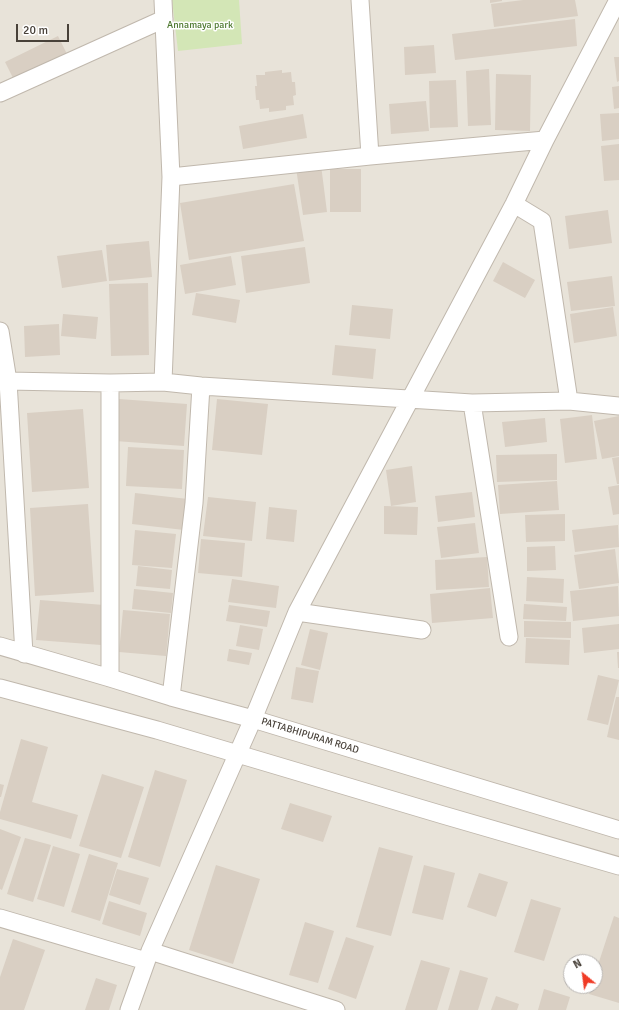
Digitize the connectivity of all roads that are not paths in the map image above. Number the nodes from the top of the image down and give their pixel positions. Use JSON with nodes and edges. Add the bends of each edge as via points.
{"nodes":[{"id":1,"x":164,"y":0,"type":"edge"},
{"id":2,"x":360,"y":0,"type":"edge"},
{"id":3,"x":618,"y":0,"type":"edge"},
{"id":4,"x":164,"y":19,"type":"junction"},
{"id":5,"x":0,"y":93,"type":"edge"},
{"id":6,"x":545,"y":140,"type":"junction"},
{"id":7,"x":370,"y":156,"type":"junction"},
{"id":8,"x":171,"y":177,"type":"junction"},
{"id":9,"x":514,"y":204,"type":"junction"},
{"id":10,"x":0,"y":331,"type":"edge"},
{"id":11,"x":8,"y":380,"type":"junction"},
{"id":12,"x":163,"y":382,"type":"junction"},
{"id":13,"x":110,"y":383,"type":"junction"},
{"id":14,"x":201,"y":386,"type":"junction"},
{"id":15,"x":409,"y":400,"type":"junction"},
{"id":16,"x":570,"y":400,"type":"junction"},
{"id":17,"x":472,"y":403,"type":"junction"},
{"id":18,"x":619,"y":406,"type":"edge"},
{"id":19,"x":297,"y":612,"type":"junction"},
{"id":20,"x":422,"y":630,"type":"dead end"},
{"id":21,"x":509,"y":636,"type":"dead end"},
{"id":22,"x":0,"y":646,"type":"edge"},
{"id":23,"x":24,"y":654,"type":"junction"},
{"id":24,"x":110,"y":678,"type":"junction"},
{"id":25,"x":0,"y":688,"type":"edge"},
{"id":26,"x":171,"y":697,"type":"junction"},
{"id":27,"x":253,"y":719,"type":"junction"},
{"id":28,"x":238,"y":754,"type":"junction"},
{"id":29,"x":619,"y":830,"type":"edge"},
{"id":30,"x":619,"y":866,"type":"edge"},
{"id":31,"x":0,"y":918,"type":"edge"},
{"id":32,"x":148,"y":956,"type":"junction"},
{"id":33,"x":129,"y":1010,"type":"edge"},
{"id":34,"x":336,"y":1010,"type":"edge"}],
"edges":[{"from":1,"to":4,"type":"street"},
{"from":2,"to":7,"type":"street"},
{"from":3,"to":6,"type":"street"},
{"from":4,"to":5,"type":"street"},
{"from":4,"to":8,"type":"street"},
{"from":6,"to":7,"type":"street"},
{"from":6,"to":9,"type":"street"},
{"from":7,"to":8,"type":"street"},
{"from":8,"to":12,"type":"street"},
{"from":9,"to":15,"type":"street"},
{"from":9,"to":16,"type":"street","via":[[542,221]]},
{"from":10,"to":11,"type":"street"},
{"from":11,"to":13,"type":"street"},
{"from":11,"to":23,"type":"street"},
{"from":12,"to":13,"type":"street"},
{"from":12,"to":14,"type":"street"},
{"from":13,"to":24,"type":"street"},
{"from":14,"to":15,"type":"street"},
{"from":14,"to":26,"type":"street","via":[[194,503]]},
{"from":15,"to":17,"type":"street"},
{"from":15,"to":19,"type":"street"},
{"from":16,"to":17,"type":"street"},
{"from":16,"to":18,"type":"street"},
{"from":17,"to":21,"type":"street"},
{"from":19,"to":20,"type":"street"},
{"from":19,"to":27,"type":"street"},
{"from":22,"to":23,"type":"street","name":"PATTABHIPURAM ROAD"},
{"from":23,"to":24,"type":"street","name":"PATTABHIPURAM ROAD"},
{"from":24,"to":26,"type":"street","name":"PATTABHIPURAM ROAD"},
{"from":25,"to":28,"type":"street"},
{"from":26,"to":27,"type":"street","name":"PATTABHIPURAM ROAD"},
{"from":27,"to":28,"type":"street"},
{"from":27,"to":29,"type":"street","name":"PATTABHIPURAM ROAD"},
{"from":28,"to":30,"type":"street"},
{"from":28,"to":32,"type":"street"},
{"from":31,"to":32,"type":"street"},
{"from":32,"to":33,"type":"street"},
{"from":32,"to":34,"type":"street"}]}
